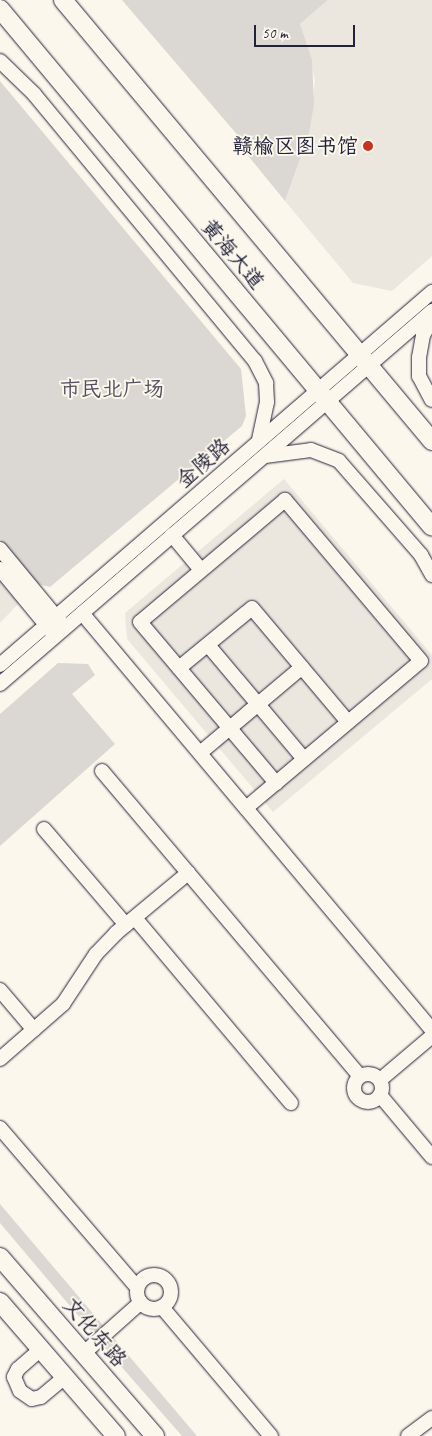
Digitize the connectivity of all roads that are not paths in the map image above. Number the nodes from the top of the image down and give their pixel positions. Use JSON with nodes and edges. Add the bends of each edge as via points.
{"nodes":[{"id":1,"x":63,"y":0,"type":"edge"},
{"id":2,"x":0,"y":9,"type":"edge"},
{"id":3,"x":0,"y":61,"type":"edge"},
{"id":4,"x":432,"y":292,"type":"edge"},
{"id":5,"x":432,"y":311,"type":"edge"},
{"id":6,"x":432,"y":320,"type":"edge"},
{"id":7,"x":364,"y":360,"type":"junction"},
{"id":8,"x":323,"y":396,"type":"junction"},
{"id":9,"x":432,"y":400,"type":"edge"},
{"id":10,"x":259,"y":441,"type":"junction"},
{"id":11,"x":432,"y":441,"type":"edge"},
{"id":12,"x":264,"y":456,"type":"junction"},
{"id":13,"x":432,"y":526,"type":"edge"},
{"id":14,"x":172,"y":535,"type":"junction"},
{"id":15,"x":0,"y":549,"type":"edge"},
{"id":16,"x":0,"y":569,"type":"edge"},
{"id":17,"x":201,"y":570,"type":"junction"},
{"id":18,"x":432,"y":575,"type":"edge"},
{"id":19,"x":82,"y":613,"type":"junction"},
{"id":20,"x":56,"y":627,"type":"junction"},
{"id":21,"x":208,"y":644,"type":"junction"},
{"id":22,"x":0,"y":665,"type":"edge"},
{"id":23,"x":302,"y":667,"type":"junction"},
{"id":24,"x":179,"y":668,"type":"junction"},
{"id":25,"x":0,"y":684,"type":"edge"},
{"id":26,"x":258,"y":704,"type":"junction"},
{"id":27,"x":348,"y":722,"type":"junction"},
{"id":28,"x":229,"y":728,"type":"junction"},
{"id":29,"x":200,"y":753,"type":"junction"},
{"id":30,"x":304,"y":759,"type":"junction"},
{"id":31,"x":102,"y":771,"type":"dead end"},
{"id":32,"x":276,"y":783,"type":"junction"},
{"id":33,"x":246,"y":808,"type":"junction"},
{"id":34,"x":44,"y":828,"type":"dead end"},
{"id":35,"x":188,"y":873,"type":"junction"},
{"id":36,"x":131,"y":921,"type":"junction"},
{"id":37,"x":0,"y":990,"type":"edge"},
{"id":38,"x":34,"y":1030,"type":"junction"},
{"id":39,"x":432,"y":1030,"type":"edge"},
{"id":40,"x":432,"y":1036,"type":"edge"},
{"id":41,"x":0,"y":1059,"type":"edge"},
{"id":42,"x":360,"y":1076,"type":"junction"},
{"id":43,"x":380,"y":1080,"type":"junction"},
{"id":44,"x":380,"y":1095,"type":"junction"},
{"id":45,"x":291,"y":1103,"type":"dead end"},
{"id":46,"x":0,"y":1128,"type":"edge"},
{"id":47,"x":432,"y":1157,"type":"edge"},
{"id":48,"x":0,"y":1257,"type":"edge"},
{"id":49,"x":137,"y":1287,"type":"junction"},
{"id":50,"x":0,"y":1302,"type":"edge"},
{"id":51,"x":141,"y":1302,"type":"junction"},
{"id":52,"x":162,"y":1308,"type":"junction"},
{"id":53,"x":41,"y":1349,"type":"junction"},
{"id":54,"x":84,"y":1353,"type":"junction"},
{"id":55,"x":65,"y":1377,"type":"junction"},
{"id":56,"x":432,"y":1418,"type":"edge"},
{"id":57,"x":116,"y":1436,"type":"edge"},
{"id":58,"x":156,"y":1436,"type":"edge"},
{"id":59,"x":271,"y":1436,"type":"edge"},
{"id":60,"x":408,"y":1436,"type":"edge"}],
"edges":[{"from":1,"to":7,"type":"main road","name":"黄海大道"},
{"from":2,"to":8,"type":"main road","name":"黄海大道"},
{"from":3,"to":10,"type":"street","via":[[34,94],[255,361],[266,383],[267,402]]},
{"from":4,"to":7,"type":"street","name":"金陵路"},
{"from":5,"to":7,"type":"street","name":"金陵路"},
{"from":6,"to":9,"type":"street","via":[[423,335],[419,376]]},
{"from":7,"to":8,"type":"street","name":"金陵路"},
{"from":7,"to":11,"type":"main road","name":"黄海大道"},
{"from":8,"to":10,"type":"street","name":"金陵路"},
{"from":8,"to":12,"type":"street","name":"金陵路"},
{"from":8,"to":13,"type":"main road","name":"黄海大道"},
{"from":10,"to":20,"type":"street","name":"金陵路"},
{"from":12,"to":14,"type":"street","name":"金陵路"},
{"from":12,"to":18,"type":"street","via":[[311,450],[339,461],[421,555]]},
{"from":14,"to":17,"type":"street"},
{"from":14,"to":19,"type":"street","name":"金陵路"},
{"from":15,"to":20,"type":"street"},
{"from":16,"to":20,"type":"street"},
{"from":17,"to":24,"type":"street","via":[[140,622]]},
{"from":17,"to":27,"type":"street","via":[[285,500],[421,661]]},
{"from":19,"to":20,"type":"street","name":"金陵路"},
{"from":19,"to":29,"type":"street"},
{"from":20,"to":22,"type":"street","name":"金陵路"},
{"from":20,"to":25,"type":"street","name":"金陵路"},
{"from":21,"to":23,"type":"street","via":[[252,608]]},
{"from":21,"to":24,"type":"street"},
{"from":21,"to":26,"type":"street"},
{"from":23,"to":26,"type":"street"},
{"from":23,"to":27,"type":"street"},
{"from":24,"to":28,"type":"street"},
{"from":26,"to":28,"type":"street"},
{"from":26,"to":30,"type":"street"},
{"from":27,"to":30,"type":"street"},
{"from":28,"to":29,"type":"street"},
{"from":28,"to":32,"type":"street"},
{"from":29,"to":33,"type":"street"},
{"from":30,"to":32,"type":"street"},
{"from":31,"to":35,"type":"street"},
{"from":32,"to":33,"type":"street"},
{"from":33,"to":39,"type":"street"},
{"from":34,"to":36,"type":"street"},
{"from":35,"to":36,"type":"street"},
{"from":35,"to":42,"type":"street"},
{"from":36,"to":38,"type":"street","via":[[96,954],[63,1004]]},
{"from":36,"to":45,"type":"street"},
{"from":37,"to":38,"type":"street"},
{"from":38,"to":41,"type":"street"},
{"from":40,"to":43,"type":"street"},
{"from":42,"to":43,"type":"street","via":[[370,1074]]},
{"from":42,"to":44,"type":"street","via":[[354,1086],[356,1096],[366,1102]]},
{"from":43,"to":44,"type":"street"},
{"from":44,"to":47,"type":"street"},
{"from":46,"to":49,"type":"street"},
{"from":48,"to":54,"type":"main road","name":"文化东路"},
{"from":49,"to":51,"type":"street"},
{"from":49,"to":52,"type":"street","via":[[150,1275],[167,1280],[172,1292]]},
{"from":50,"to":53,"type":"main road"},
{"from":51,"to":52,"type":"street","via":[[150,1308]]},
{"from":51,"to":54,"type":"street"},
{"from":52,"to":59,"type":"street"},
{"from":53,"to":55,"type":"main road"},
{"from":53,"to":55,"type":"street","via":[[18,1369],[14,1377],[20,1391],[32,1399],[41,1397]]},
{"from":54,"to":58,"type":"main road","name":"文化东路"},
{"from":55,"to":57,"type":"main road"},
{"from":56,"to":60,"type":"street"}]}
